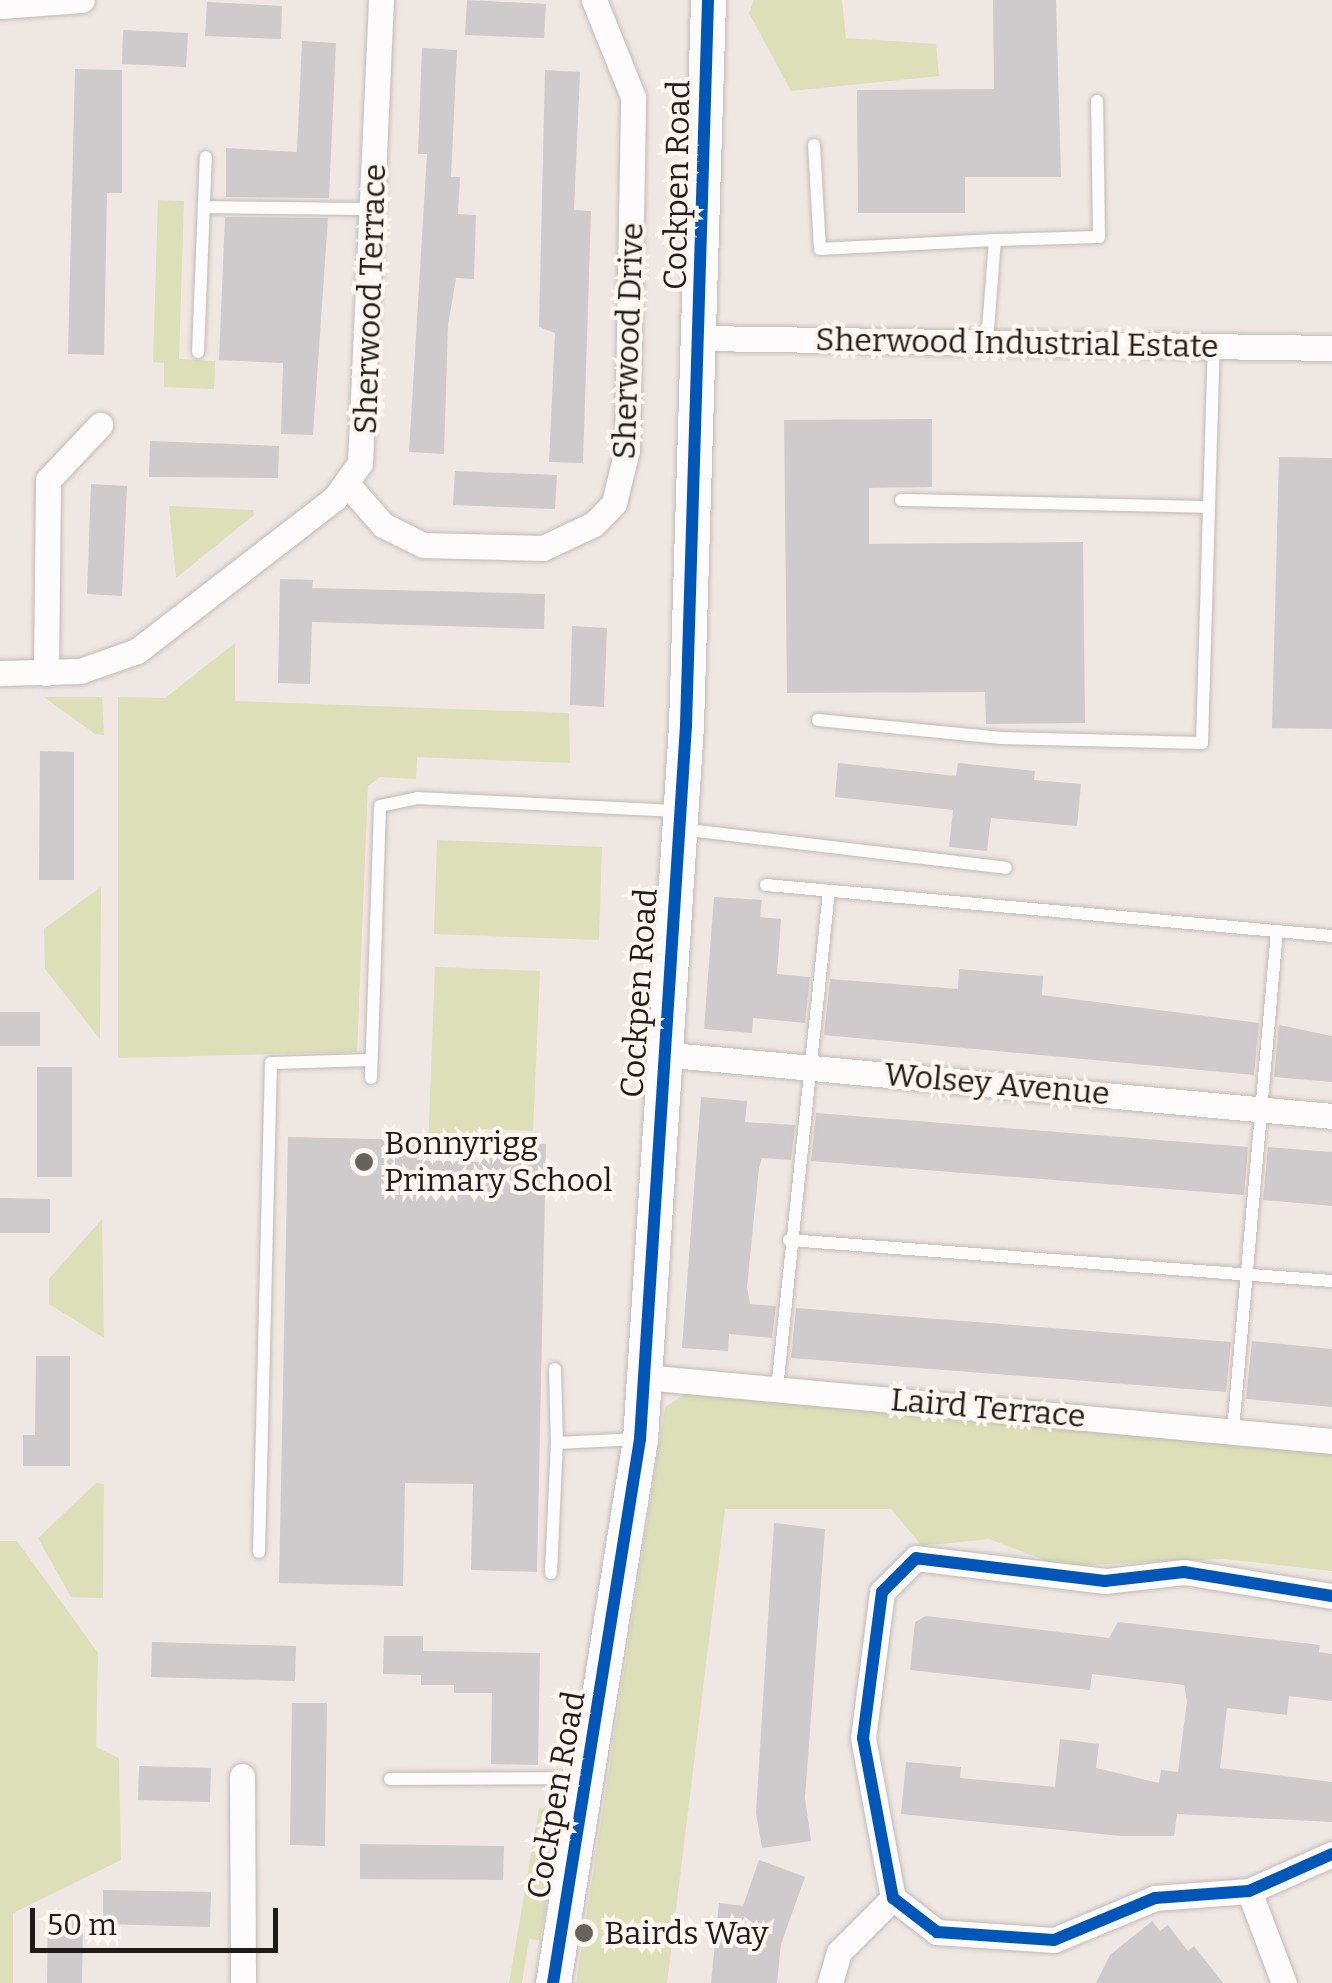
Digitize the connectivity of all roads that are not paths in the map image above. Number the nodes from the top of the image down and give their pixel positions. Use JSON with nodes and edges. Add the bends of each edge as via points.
{"nodes":[{"id":1,"x":82,"y":0,"type":"edge"},
{"id":2,"x":381,"y":0,"type":"edge"},
{"id":3,"x":594,"y":0,"type":"edge"},
{"id":4,"x":708,"y":0,"type":"edge"},
{"id":5,"x":0,"y":6,"type":"edge"},
{"id":6,"x":1097,"y":101,"type":"dead end"},
{"id":7,"x":814,"y":145,"type":"dead end"},
{"id":8,"x":206,"y":158,"type":"dead end"},
{"id":9,"x":204,"y":207,"type":"junction"},
{"id":10,"x":374,"y":209,"type":"junction"},
{"id":11,"x":995,"y":240,"type":"junction"},
{"id":12,"x":702,"y":338,"type":"junction"},
{"id":13,"x":987,"y":342,"type":"junction"},
{"id":14,"x":1214,"y":346,"type":"junction"},
{"id":15,"x":1332,"y":348,"type":"edge"},
{"id":16,"x":198,"y":352,"type":"dead end"},
{"id":17,"x":100,"y":425,"type":"dead end"},
{"id":18,"x":348,"y":485,"type":"junction"},
{"id":19,"x":901,"y":500,"type":"dead end"},
{"id":20,"x":1209,"y":508,"type":"junction"},
{"id":21,"x":0,"y":673,"type":"edge"},
{"id":22,"x":46,"y":673,"type":"junction"},
{"id":23,"x":818,"y":720,"type":"dead end"},
{"id":24,"x":678,"y":820,"type":"junction"},
{"id":25,"x":1006,"y":868,"type":"dead end"},
{"id":26,"x":766,"y":885,"type":"dead end"},
{"id":27,"x":829,"y":890,"type":"junction"},
{"id":28,"x":1276,"y":931,"type":"junction"},
{"id":29,"x":1332,"y":936,"type":"edge"},
{"id":30,"x":661,"y":1054,"type":"junction"},
{"id":31,"x":371,"y":1060,"type":"junction"},
{"id":32,"x":808,"y":1067,"type":"junction"},
{"id":33,"x":370,"y":1078,"type":"dead end"},
{"id":34,"x":1261,"y":1109,"type":"junction"},
{"id":35,"x":1332,"y":1116,"type":"edge"},
{"id":36,"x":789,"y":1240,"type":"junction"},
{"id":37,"x":1246,"y":1272,"type":"junction"},
{"id":38,"x":1332,"y":1282,"type":"edge"},
{"id":39,"x":555,"y":1368,"type":"dead end"},
{"id":40,"x":644,"y":1376,"type":"junction"},
{"id":41,"x":777,"y":1389,"type":"junction"},
{"id":42,"x":1233,"y":1430,"type":"junction"},
{"id":43,"x":640,"y":1439,"type":"junction"},
{"id":44,"x":1332,"y":1440,"type":"edge"},
{"id":45,"x":557,"y":1443,"type":"junction"},
{"id":46,"x":259,"y":1552,"type":"dead end"},
{"id":47,"x":551,"y":1573,"type":"dead end"},
{"id":48,"x":1332,"y":1596,"type":"edge"},
{"id":49,"x":242,"y":1776,"type":"dead end"},
{"id":50,"x":390,"y":1778,"type":"dead end"},
{"id":51,"x":588,"y":1778,"type":"junction"},
{"id":52,"x":1332,"y":1854,"type":"edge"},
{"id":53,"x":1249,"y":1891,"type":"junction"},
{"id":54,"x":893,"y":1898,"type":"junction"},
{"id":55,"x":242,"y":1983,"type":"edge"},
{"id":56,"x":553,"y":1983,"type":"edge"},
{"id":57,"x":830,"y":1983,"type":"edge"},
{"id":58,"x":1284,"y":1983,"type":"edge"}],
"edges":[{"from":1,"to":5,"type":"street"},
{"from":2,"to":10,"type":"street","name":"Sherwood Terrace"},
{"from":3,"to":18,"type":"street","name":"Sherwood Drive","via":[[633,97],[627,450],[614,503],[594,524],[543,548],[423,545],[383,525]]},
{"from":4,"to":12,"type":"main road","name":"Cockpen Road"},
{"from":6,"to":11,"type":"lane","via":[[1099,237]]},
{"from":7,"to":11,"type":"lane","via":[[820,248]]},
{"from":8,"to":9,"type":"lane"},
{"from":9,"to":10,"type":"lane"},
{"from":9,"to":16,"type":"lane"},
{"from":10,"to":18,"type":"street","name":"Sherwood Terrace","via":[[366,441]]},
{"from":11,"to":13,"type":"lane"},
{"from":12,"to":13,"type":"street","name":"Sherwood Industrial Estate"},
{"from":12,"to":24,"type":"main road","name":"Cockpen Road"},
{"from":13,"to":14,"type":"street","name":"Sherwood Industrial Estate"},
{"from":14,"to":15,"type":"street","name":"Sherwood Industrial Estate"},
{"from":14,"to":20,"type":"lane"},
{"from":17,"to":22,"type":"street","via":[[48,480]]},
{"from":18,"to":22,"type":"street","via":[[137,651],[111,664]]},
{"from":19,"to":20,"type":"lane"},
{"from":20,"to":23,"type":"lane","via":[[1202,743],[1001,738]]},
{"from":21,"to":22,"type":"street"},
{"from":24,"to":25,"type":"lane"},
{"from":24,"to":30,"type":"main road","name":"Cockpen Road"},
{"from":24,"to":31,"type":"lane","via":[[417,798],[380,806]]},
{"from":26,"to":27,"type":"lane"},
{"from":27,"to":28,"type":"lane"},
{"from":27,"to":32,"type":"lane"},
{"from":28,"to":29,"type":"lane"},
{"from":28,"to":34,"type":"lane"},
{"from":30,"to":32,"type":"street","name":"Wolsey Avenue"},
{"from":30,"to":40,"type":"main road","name":"Cockpen Road"},
{"from":31,"to":33,"type":"lane"},
{"from":31,"to":46,"type":"lane","via":[[271,1063]]},
{"from":32,"to":34,"type":"street","name":"Wolsey Avenue"},
{"from":32,"to":36,"type":"lane"},
{"from":34,"to":35,"type":"street","name":"Wolsey Avenue"},
{"from":34,"to":37,"type":"lane"},
{"from":36,"to":37,"type":"lane"},
{"from":36,"to":41,"type":"lane"},
{"from":37,"to":38,"type":"lane"},
{"from":37,"to":42,"type":"lane"},
{"from":39,"to":45,"type":"lane"},
{"from":40,"to":41,"type":"street","name":"Laird Terrace"},
{"from":40,"to":43,"type":"main road","name":"Cockpen Road"},
{"from":41,"to":42,"type":"street","name":"Laird Terrace"},
{"from":42,"to":44,"type":"street","name":"Laird Terrace"},
{"from":43,"to":45,"type":"lane"},
{"from":43,"to":51,"type":"main road","name":"Cockpen Road"},
{"from":45,"to":47,"type":"lane"},
{"from":48,"to":54,"type":"street","via":[[1184,1572],[1090,1580],[916,1558],[895,1571],[882,1592],[863,1738]]},
{"from":49,"to":55,"type":"street","via":[[231,1845]]},
{"from":50,"to":51,"type":"lane"},
{"from":51,"to":56,"type":"main road","name":"Cockpen Road"},
{"from":52,"to":53,"type":"street"},
{"from":53,"to":54,"type":"street","via":[[1155,1898],[1054,1940],[938,1932]]},
{"from":53,"to":58,"type":"street"},
{"from":54,"to":57,"type":"street","via":[[839,1952]]}]}
